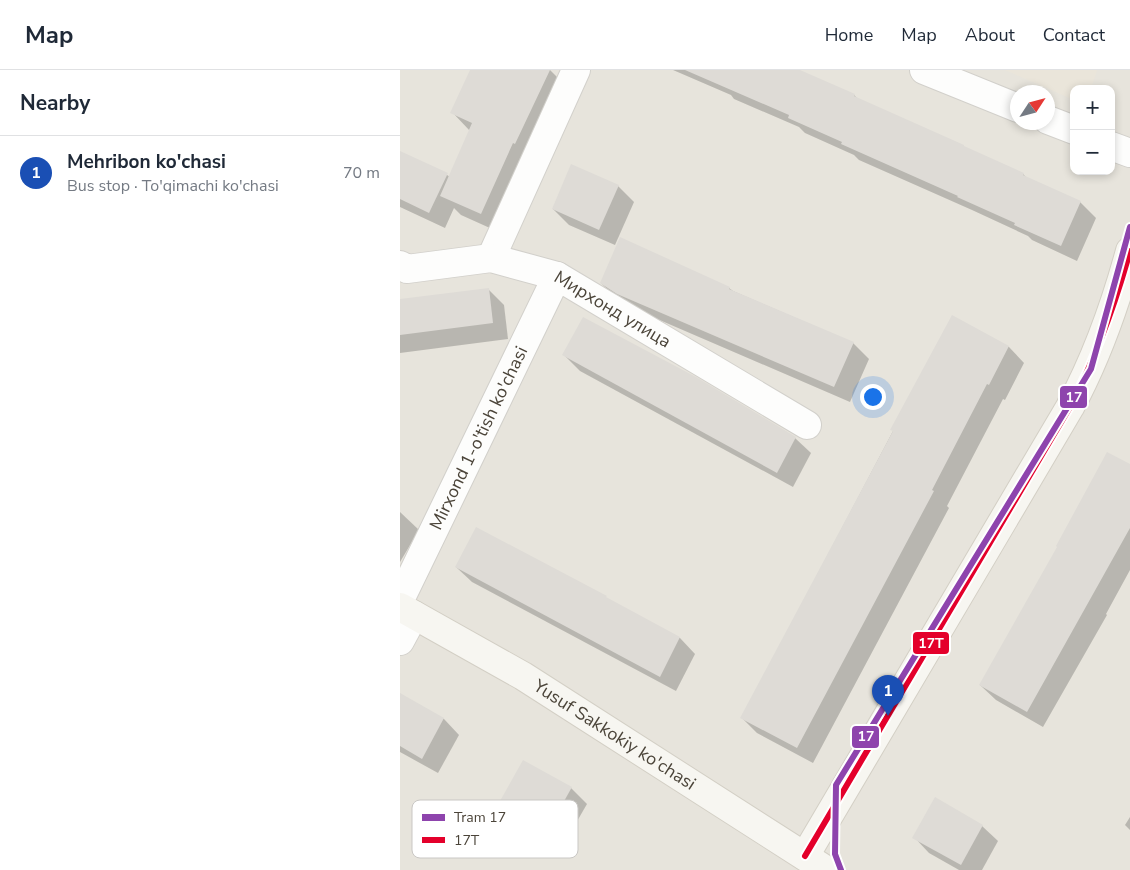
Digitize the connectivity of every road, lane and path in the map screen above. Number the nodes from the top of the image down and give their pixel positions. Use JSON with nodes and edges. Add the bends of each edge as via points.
{"nodes":[{"id":1,"x":576,"y":70,"type":"edge"},
{"id":2,"x":924,"y":70,"type":"edge"},
{"id":3,"x":1010,"y":105,"type":"edge"},
{"id":4,"x":1055,"y":123,"type":"edge"},
{"id":5,"x":1070,"y":128,"type":"edge"},
{"id":6,"x":1115,"y":147,"type":"edge"},
{"id":7,"x":1130,"y":153,"type":"edge"},
{"id":8,"x":1130,"y":251,"type":"edge"},
{"id":9,"x":491,"y":258,"type":"junction"},
{"id":10,"x":402,"y":268,"type":"edge"},
{"id":11,"x":557,"y":276,"type":"junction"},
{"id":12,"x":1126,"y":283,"type":"edge"},
{"id":13,"x":807,"y":425,"type":"dead end"},
{"id":14,"x":405,"y":607,"type":"edge"},
{"id":15,"x":400,"y":641,"type":"edge"},
{"id":16,"x":816,"y":863,"type":"edge"}],
"edges":[{"from":1,"to":9,"type":"street"},
{"from":2,"to":3,"type":"street"},
{"from":4,"to":5,"type":"street"},
{"from":6,"to":7,"type":"street"},
{"from":8,"to":12,"type":"main road"},
{"from":9,"to":10,"type":"street","name":"Мирхонд улица"},
{"from":9,"to":11,"type":"street","name":"Мирхонд улица"},
{"from":11,"to":13,"type":"street","name":"Мирхонд улица"},
{"from":11,"to":14,"type":"street","name":"Mirxond 1-o'tish ko'chasi"},
{"from":12,"to":16,"type":"main road","via":[[1070,407]]},
{"from":14,"to":15,"type":"street","name":"Mirxond 1-o'tish ko'chasi"},
{"from":14,"to":16,"type":"main road","name":"Yusuf Sakkokiy ko'chasi","via":[[523,676]]}]}
